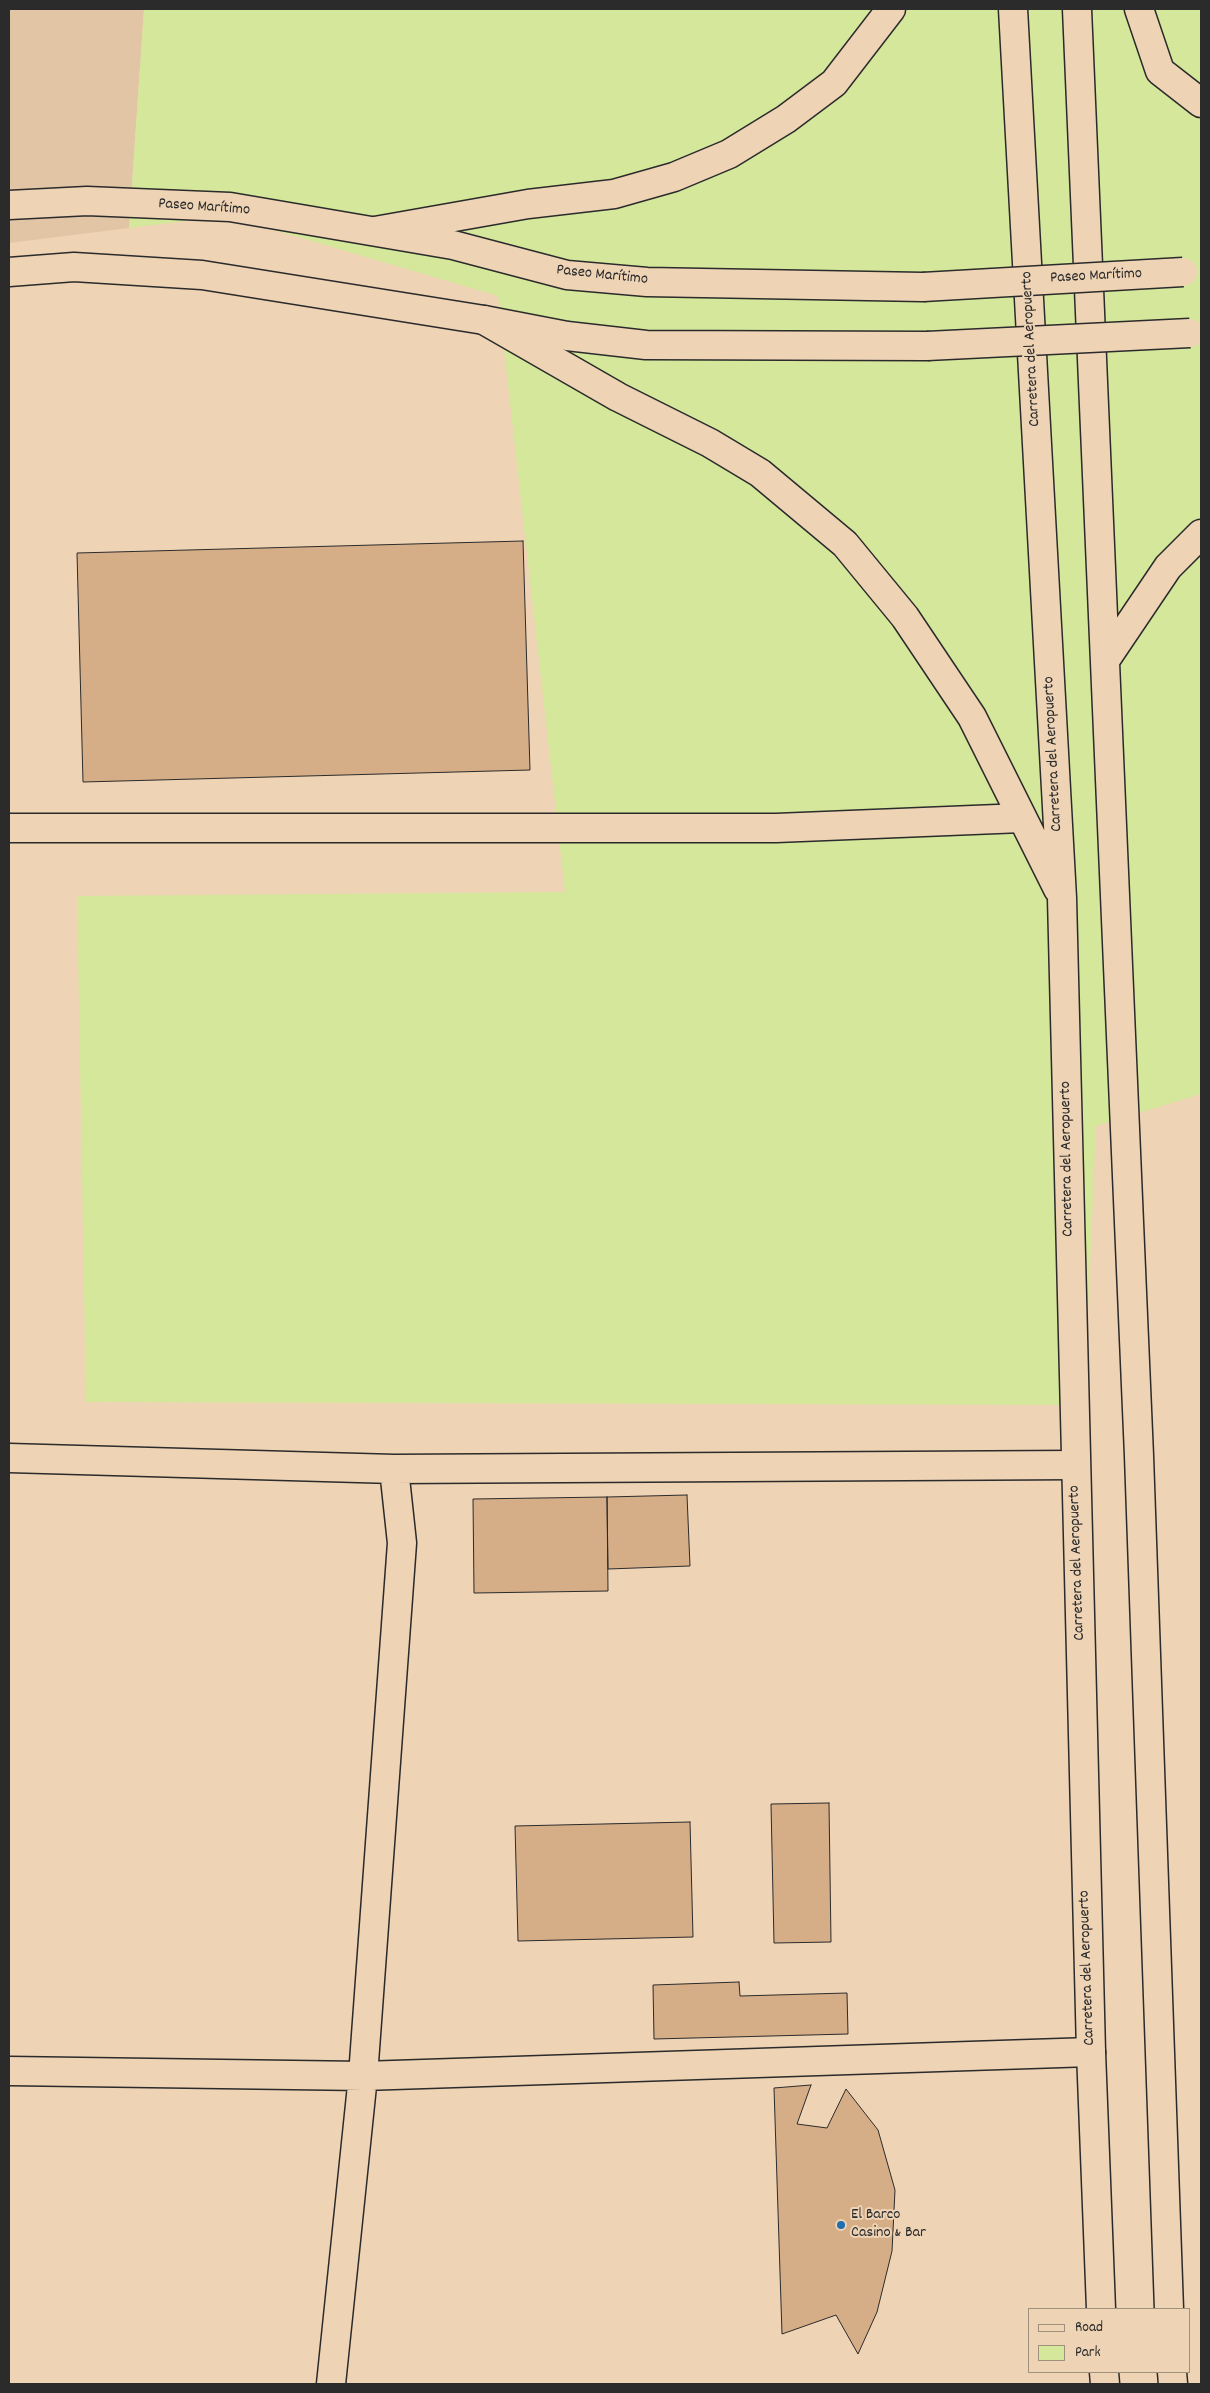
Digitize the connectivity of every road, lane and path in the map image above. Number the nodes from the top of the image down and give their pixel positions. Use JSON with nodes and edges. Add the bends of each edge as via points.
{"nodes":[{"id":1,"x":891,"y":9,"type":"edge"},
{"id":2,"x":1012,"y":9,"type":"edge"},
{"id":3,"x":1076,"y":9,"type":"edge"},
{"id":4,"x":1139,"y":9,"type":"edge"},
{"id":5,"x":1201,"y":103,"type":"edge"},
{"id":6,"x":9,"y":205,"type":"edge"},
{"id":7,"x":375,"y":231,"type":"junction"},
{"id":8,"x":9,"y":272,"type":"edge"},
{"id":9,"x":1192,"y":272,"type":"edge"},
{"id":10,"x":484,"y":320,"type":"junction"},
{"id":11,"x":1196,"y":333,"type":"edge"},
{"id":12,"x":1201,"y":534,"type":"edge"},
{"id":13,"x":1106,"y":659,"type":"junction"},
{"id":14,"x":1022,"y":818,"type":"junction"},
{"id":15,"x":9,"y":828,"type":"edge"},
{"id":16,"x":1062,"y":898,"type":"junction"},
{"id":17,"x":9,"y":1458,"type":"edge"},
{"id":18,"x":1075,"y":1465,"type":"junction"},
{"id":19,"x":394,"y":1469,"type":"junction"},
{"id":20,"x":1091,"y":2052,"type":"junction"},
{"id":21,"x":9,"y":2071,"type":"edge"},
{"id":22,"x":363,"y":2076,"type":"junction"},
{"id":23,"x":1101,"y":2308,"type":"edge"},
{"id":24,"x":1169,"y":2308,"type":"edge"},
{"id":25,"x":331,"y":2384,"type":"edge"}],
"edges":[{"from":1,"to":7,"type":"main road","via":[[834,83],[786,119],[720,158],[674,177],[614,194],[528,204]]},
{"from":2,"to":16,"type":"main road","name":"Carretera del Aeropuerto"},
{"from":3,"to":13,"type":"main road"},
{"from":4,"to":5,"type":"main road","via":[[1160,70]]},
{"from":6,"to":7,"type":"main road","name":"Paseo Marítimo","via":[[86,201],[230,208]]},
{"from":7,"to":9,"type":"main road","name":"Paseo Marítimo","bridge":true,"via":[[453,246],[567,275],[647,282],[923,287]]},
{"from":8,"to":10,"type":"main road","via":[[74,267],[202,275]]},
{"from":10,"to":11,"type":"main road","bridge":true,"via":[[567,336],[646,345],[926,346]]},
{"from":10,"to":14,"type":"main road","via":[[760,473],[844,544],[905,617],[972,717]]},
{"from":12,"to":13,"type":"main road","via":[[1168,567]]},
{"from":13,"to":24,"type":"main road"},
{"from":14,"to":15,"type":"main road","via":[[776,828]]},
{"from":14,"to":16,"type":"main road"},
{"from":16,"to":18,"type":"main road","name":"Carretera del Aeropuerto"},
{"from":17,"to":19,"type":"main road"},
{"from":18,"to":19,"type":"main road"},
{"from":18,"to":20,"type":"main road","name":"Carretera del Aeropuerto"},
{"from":19,"to":22,"type":"main road","via":[[402,1543]]},
{"from":20,"to":22,"type":"main road"},
{"from":20,"to":23,"type":"main road","name":"Carretera del Aeropuerto"},
{"from":21,"to":22,"type":"main road"},
{"from":22,"to":25,"type":"main road"}]}
